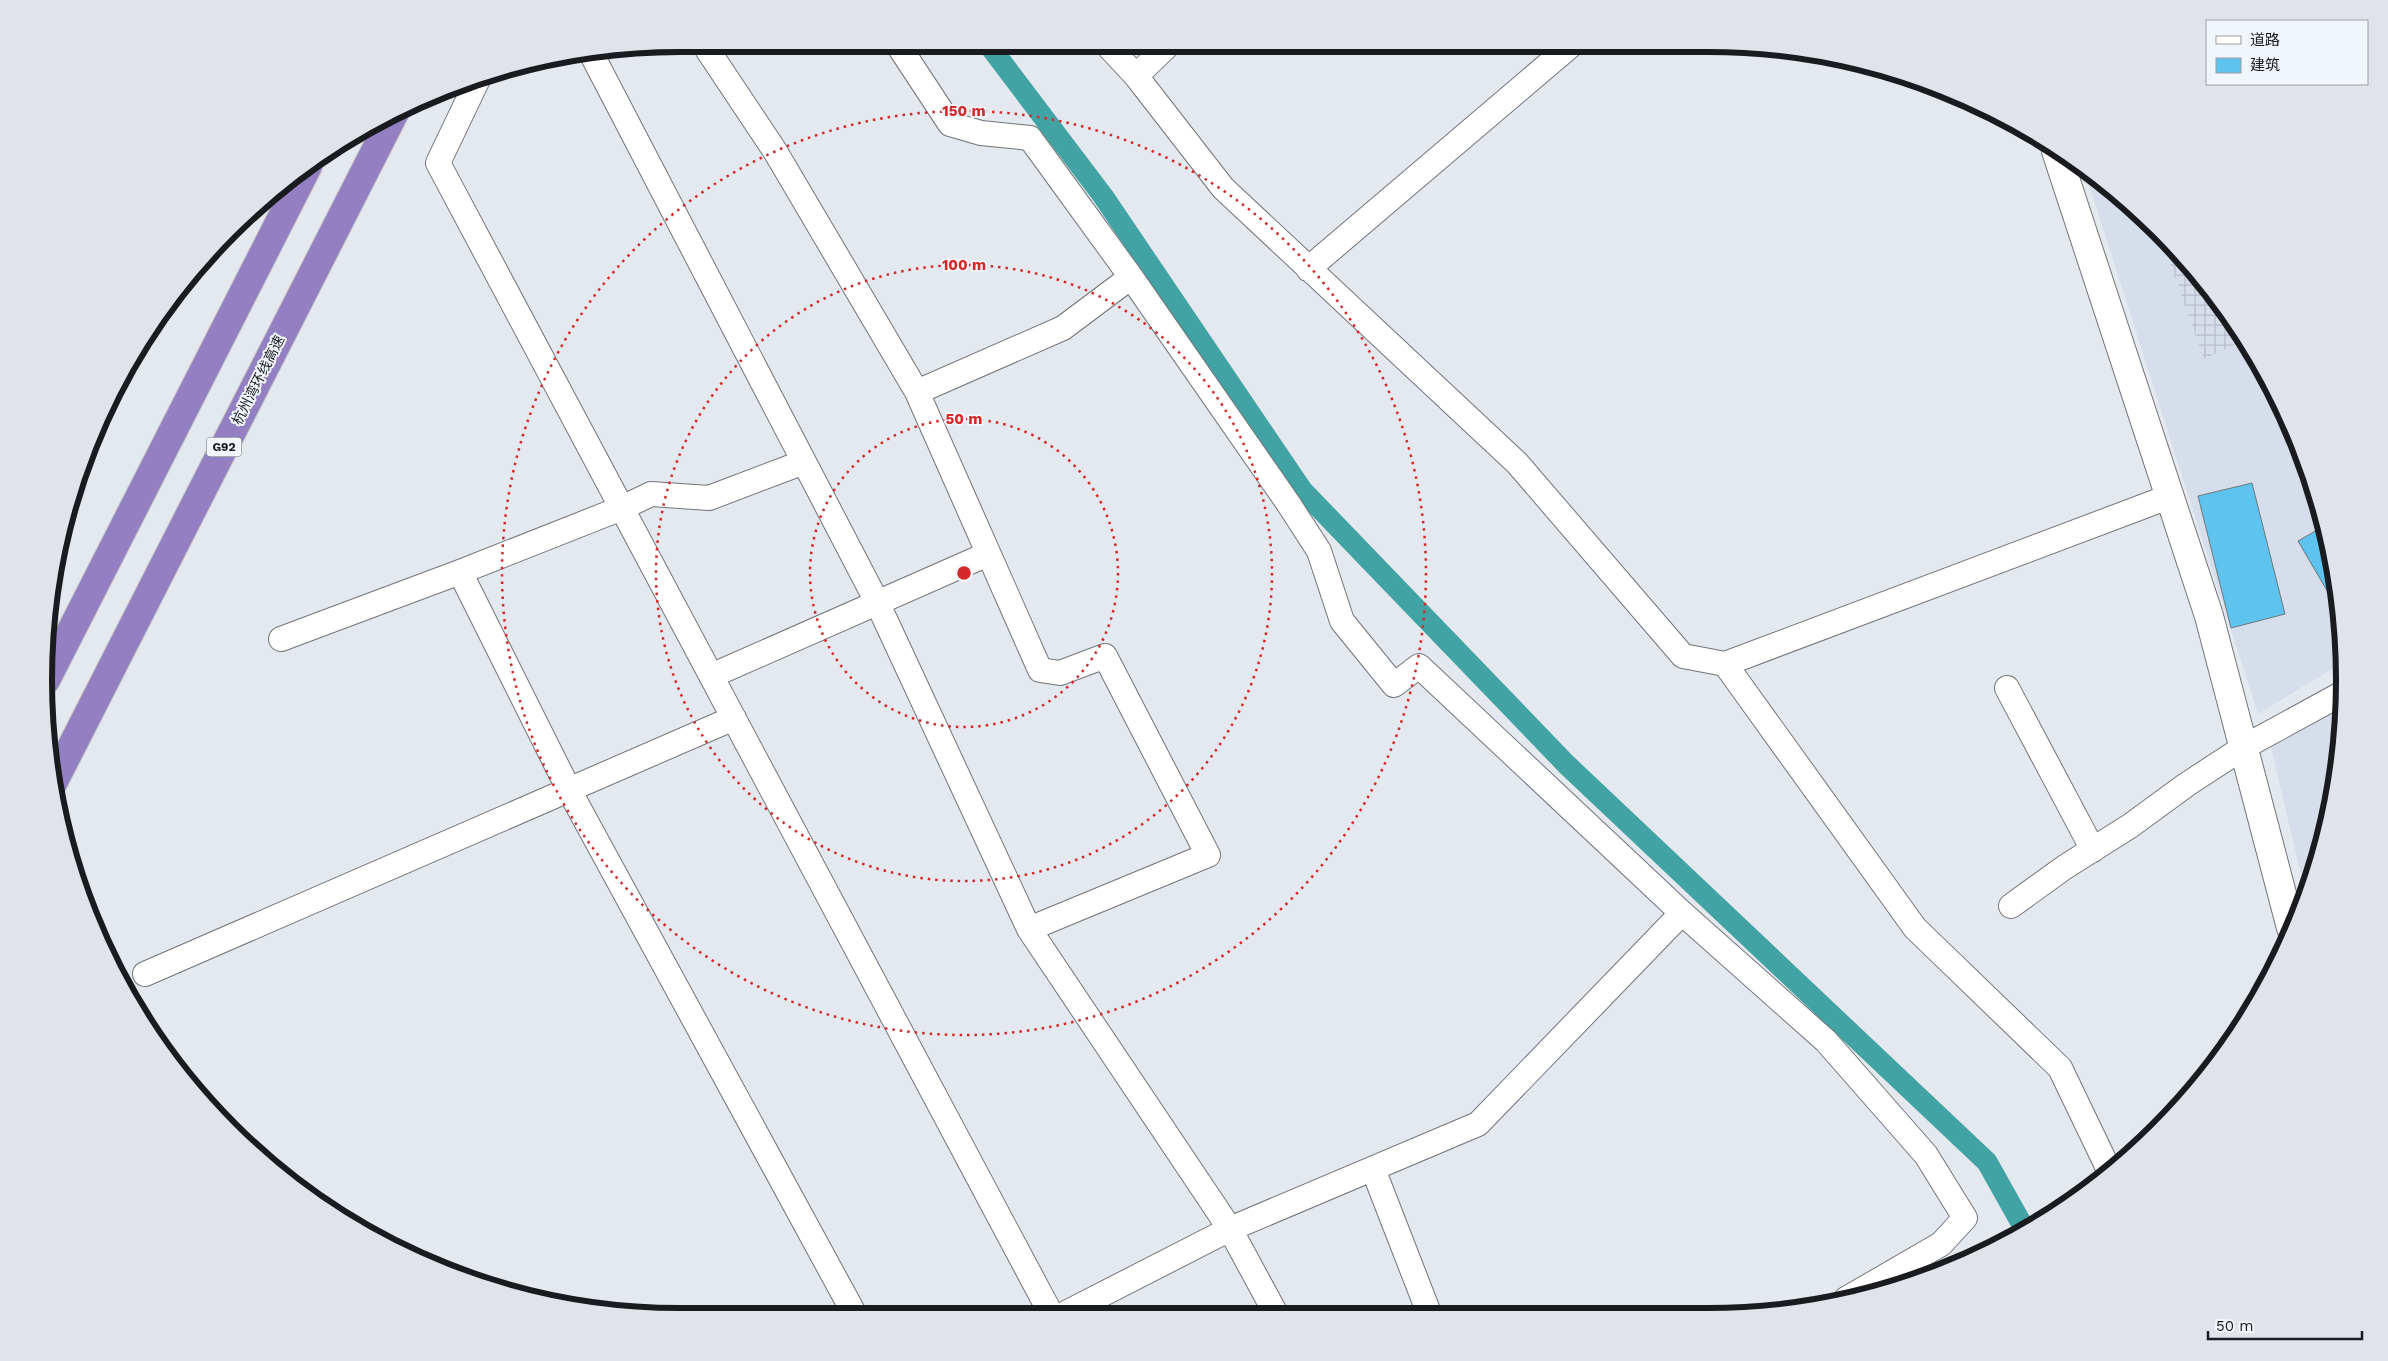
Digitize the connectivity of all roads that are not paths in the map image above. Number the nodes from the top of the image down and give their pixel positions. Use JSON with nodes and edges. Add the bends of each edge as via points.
{"nodes":[{"id":1,"x":710,"y":53,"type":"edge"},
{"id":2,"x":903,"y":53,"type":"edge"},
{"id":3,"x":1115,"y":53,"type":"edge"},
{"id":4,"x":1160,"y":53,"type":"edge"},
{"id":5,"x":1562,"y":53,"type":"edge"},
{"id":6,"x":594,"y":59,"type":"edge"},
{"id":7,"x":1136,"y":76,"type":"junction"},
{"id":8,"x":474,"y":88,"type":"edge"},
{"id":9,"x":388,"y":125,"type":"edge"},
{"id":10,"x":2059,"y":160,"type":"edge"},
{"id":11,"x":301,"y":180,"type":"edge"},
{"id":12,"x":1308,"y":269,"type":"junction"},
{"id":13,"x":1131,"y":277,"type":"junction"},
{"id":14,"x":917,"y":392,"type":"junction"},
{"id":15,"x":804,"y":462,"type":"junction"},
{"id":16,"x":2171,"y":496,"type":"junction"},
{"id":17,"x":622,"y":508,"type":"junction"},
{"id":18,"x":988,"y":554,"type":"junction"},
{"id":19,"x":460,"y":572,"type":"junction"},
{"id":20,"x":876,"y":602,"type":"junction"},
{"id":21,"x":281,"y":639,"type":"dead end"},
{"id":22,"x":1725,"y":664,"type":"junction"},
{"id":23,"x":53,"y":667,"type":"edge"},
{"id":24,"x":711,"y":676,"type":"junction"},
{"id":25,"x":2007,"y":688,"type":"dead end"},
{"id":26,"x":2335,"y":697,"type":"edge"},
{"id":27,"x":734,"y":718,"type":"junction"},
{"id":28,"x":2244,"y":747,"type":"junction"},
{"id":29,"x":59,"y":770,"type":"edge"},
{"id":30,"x":569,"y":790,"type":"junction"},
{"id":31,"x":2093,"y":850,"type":"junction"},
{"id":32,"x":2011,"y":906,"type":"dead end"},
{"id":33,"x":1682,"y":913,"type":"junction"},
{"id":34,"x":2289,"y":919,"type":"edge"},
{"id":35,"x":1029,"y":929,"type":"junction"},
{"id":36,"x":145,"y":974,"type":"dead end"},
{"id":37,"x":2107,"y":1165,"type":"edge"},
{"id":38,"x":1373,"y":1169,"type":"junction"},
{"id":39,"x":1230,"y":1229,"type":"junction"},
{"id":40,"x":1865,"y":1288,"type":"edge"},
{"id":41,"x":851,"y":1308,"type":"edge"},
{"id":42,"x":1048,"y":1308,"type":"edge"},
{"id":43,"x":1076,"y":1308,"type":"edge"},
{"id":44,"x":1273,"y":1308,"type":"edge"},
{"id":45,"x":1427,"y":1308,"type":"edge"}],
"edges":[{"from":1,"to":14,"type":"street","via":[[775,152]]},
{"from":2,"to":13,"type":"street","via":[[950,124],[981,133],[1030,138]]},
{"from":3,"to":7,"type":"street"},
{"from":4,"to":7,"type":"street"},
{"from":5,"to":12,"type":"street"},
{"from":6,"to":15,"type":"street"},
{"from":7,"to":12,"type":"street","via":[[1223,188]]},
{"from":8,"to":17,"type":"street","via":[[438,163]]},
{"from":9,"to":29,"type":"highway","name":"杭州湾环线高速","number":"G92"},
{"from":10,"to":16,"type":"main road"},
{"from":11,"to":23,"type":"highway"},
{"from":12,"to":22,"type":"street","via":[[1517,463],[1683,656]]},
{"from":13,"to":14,"type":"street","via":[[1063,328]]},
{"from":13,"to":33,"type":"street","via":[[1314,543],[1342,621],[1394,685],[1419,666]]},
{"from":14,"to":18,"type":"street"},
{"from":15,"to":17,"type":"street","via":[[709,498],[650,494]]},
{"from":15,"to":20,"type":"street"},
{"from":16,"to":22,"type":"street"},
{"from":16,"to":28,"type":"main road","via":[[2210,616]]},
{"from":17,"to":19,"type":"street"},
{"from":17,"to":24,"type":"street"},
{"from":18,"to":20,"type":"street"},
{"from":18,"to":35,"type":"street","via":[[1040,670],[1060,673],[1105,656],[1208,855]]},
{"from":19,"to":21,"type":"street"},
{"from":19,"to":30,"type":"street"},
{"from":20,"to":24,"type":"street"},
{"from":20,"to":35,"type":"street"},
{"from":22,"to":37,"type":"street","via":[[1915,928],[2060,1068]]},
{"from":24,"to":27,"type":"street"},
{"from":25,"to":31,"type":"street"},
{"from":26,"to":28,"type":"street"},
{"from":27,"to":30,"type":"street"},
{"from":27,"to":42,"type":"street"},
{"from":28,"to":31,"type":"street"},
{"from":28,"to":34,"type":"main road"},
{"from":30,"to":36,"type":"street"},
{"from":30,"to":41,"type":"street"},
{"from":31,"to":32,"type":"street"},
{"from":33,"to":38,"type":"street","via":[[1478,1124]]},
{"from":33,"to":40,"type":"street","via":[[1826,1041],[1926,1155],[1965,1218],[1941,1244]]},
{"from":35,"to":39,"type":"street"},
{"from":38,"to":39,"type":"street"},
{"from":38,"to":45,"type":"street"},
{"from":39,"to":43,"type":"street"},
{"from":39,"to":44,"type":"street"}]}
